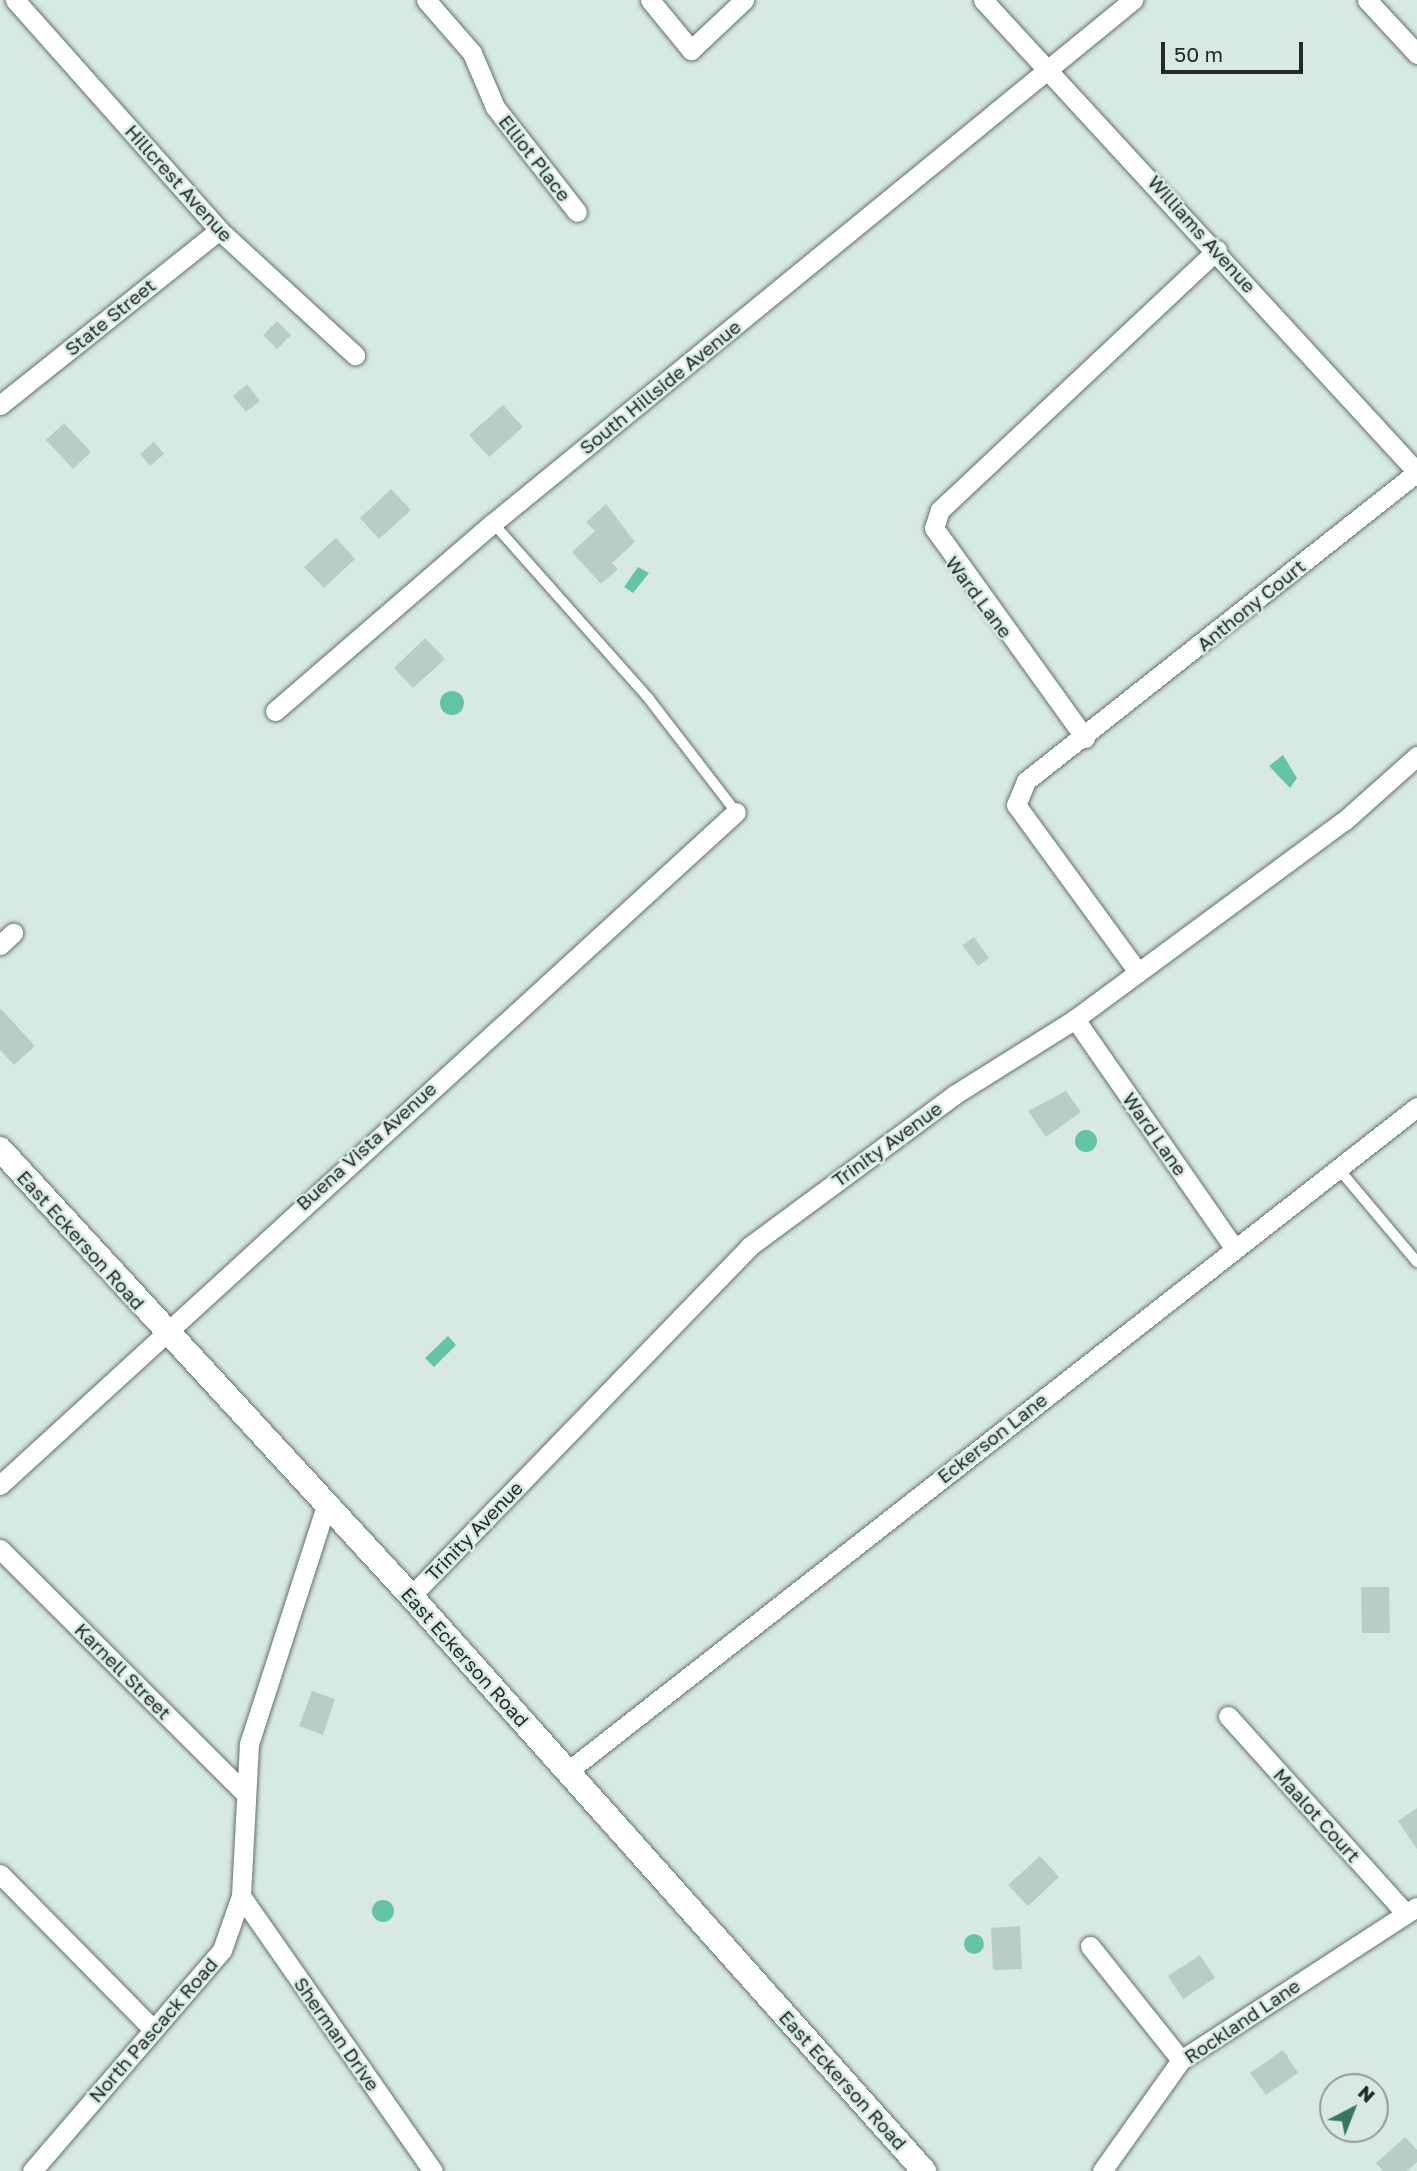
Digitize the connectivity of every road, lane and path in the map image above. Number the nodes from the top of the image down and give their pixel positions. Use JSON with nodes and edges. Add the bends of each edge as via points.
{"nodes":[{"id":1,"x":15,"y":0,"type":"edge"},
{"id":2,"x":426,"y":0,"type":"edge"},
{"id":3,"x":650,"y":0,"type":"edge"},
{"id":4,"x":744,"y":0,"type":"edge"},
{"id":5,"x":983,"y":0,"type":"edge"},
{"id":6,"x":1133,"y":0,"type":"edge"},
{"id":7,"x":1367,"y":0,"type":"edge"},
{"id":8,"x":1417,"y":54,"type":"edge"},
{"id":9,"x":1051,"y":68,"type":"junction"},
{"id":10,"x":577,"y":212,"type":"dead end"},
{"id":11,"x":219,"y":230,"type":"junction"},
{"id":12,"x":1217,"y":250,"type":"junction"},
{"id":13,"x":355,"y":355,"type":"dead end"},
{"id":14,"x":0,"y":405,"type":"edge"},
{"id":15,"x":1417,"y":472,"type":"edge"},
{"id":16,"x":493,"y":523,"type":"junction"},
{"id":17,"x":275,"y":711,"type":"dead end"},
{"id":18,"x":1085,"y":738,"type":"junction"},
{"id":19,"x":1417,"y":756,"type":"edge"},
{"id":20,"x":736,"y":812,"type":"joint"},
{"id":21,"x":1138,"y":972,"type":"junction"},
{"id":22,"x":1076,"y":1019,"type":"junction"},
{"id":23,"x":1416,"y":1110,"type":"edge"},
{"id":24,"x":0,"y":1149,"type":"edge"},
{"id":25,"x":1338,"y":1168,"type":"junction"},
{"id":26,"x":1234,"y":1248,"type":"junction"},
{"id":27,"x":1417,"y":1262,"type":"edge"},
{"id":28,"x":162,"y":1331,"type":"junction"},
{"id":29,"x":0,"y":1485,"type":"edge"},
{"id":30,"x":325,"y":1508,"type":"junction"},
{"id":31,"x":0,"y":1549,"type":"edge"},
{"id":32,"x":411,"y":1596,"type":"junction"},
{"id":33,"x":1228,"y":1717,"type":"dead end"},
{"id":34,"x":568,"y":1771,"type":"junction"},
{"id":35,"x":245,"y":1793,"type":"junction"},
{"id":36,"x":0,"y":1874,"type":"edge"},
{"id":37,"x":241,"y":1896,"type":"junction"},
{"id":38,"x":1411,"y":1910,"type":"edge"},
{"id":39,"x":1090,"y":1947,"type":"dead end"},
{"id":40,"x":153,"y":2029,"type":"junction"},
{"id":41,"x":1181,"y":2060,"type":"junction"},
{"id":42,"x":32,"y":2171,"type":"edge"},
{"id":43,"x":433,"y":2171,"type":"edge"},
{"id":44,"x":924,"y":2171,"type":"edge"},
{"id":45,"x":1102,"y":2171,"type":"edge"}],
"edges":[{"from":1,"to":11,"type":"street","name":"Hillcrest Avenue"},
{"from":2,"to":10,"type":"street","name":"Elliot Place","via":[[472,53],[495,107]]},
{"from":3,"to":4,"type":"street","via":[[691,50]]},
{"from":5,"to":9,"type":"street","name":"Williams Avenue"},
{"from":6,"to":9,"type":"street","name":"South Hillside Avenue"},
{"from":7,"to":8,"type":"street"},
{"from":9,"to":12,"type":"street","name":"Williams Avenue"},
{"from":9,"to":16,"type":"street","name":"South Hillside Avenue"},
{"from":11,"to":13,"type":"street","name":"Hillcrest Avenue"},
{"from":11,"to":14,"type":"street","name":"State Street"},
{"from":12,"to":15,"type":"street","name":"Williams Avenue"},
{"from":12,"to":18,"type":"street","name":"Ward Lane","via":[[940,510],[934,528]]},
{"from":15,"to":18,"type":"street","name":"Anthony Court"},
{"from":16,"to":17,"type":"street","name":"South Hillside Avenue"},
{"from":16,"to":20,"type":"lane","via":[[649,699]]},
{"from":18,"to":21,"type":"street","via":[[1026,781],[1016,805]]},
{"from":19,"to":21,"type":"street","name":"Trinity Avenue","via":[[1345,821]]},
{"from":20,"to":28,"type":"street","name":"Buena Vista Avenue"},
{"from":21,"to":22,"type":"street","name":"Trinity Avenue"},
{"from":22,"to":26,"type":"street","name":"Ward Lane"},
{"from":22,"to":32,"type":"street","name":"Trinity Avenue","via":[[954,1095],[750,1246]]},
{"from":23,"to":25,"type":"street","name":"Eckerson Lane"},
{"from":24,"to":28,"type":"street","name":"East Eckerson Road"},
{"from":25,"to":26,"type":"street","name":"Eckerson Lane"},
{"from":25,"to":27,"type":"lane"},
{"from":26,"to":34,"type":"street","name":"Eckerson Lane"},
{"from":28,"to":29,"type":"street","name":"Buena Vista Avenue"},
{"from":28,"to":30,"type":"street","name":"East Eckerson Road"},
{"from":30,"to":32,"type":"street","name":"East Eckerson Road"},
{"from":30,"to":35,"type":"street","name":"North Pascack Road","via":[[265,1688]]},
{"from":31,"to":35,"type":"street","name":"Karnell Street"},
{"from":32,"to":34,"type":"street","name":"East Eckerson Road"},
{"from":33,"to":38,"type":"street","name":"Maalot Court"},
{"from":34,"to":44,"type":"street","name":"East Eckerson Road"},
{"from":35,"to":37,"type":"street","name":"North Pascack Road"},
{"from":36,"to":40,"type":"street"},
{"from":37,"to":40,"type":"street","name":"North Pascack Road","via":[[222,1950]]},
{"from":37,"to":43,"type":"street","name":"Sherman Drive"},
{"from":38,"to":41,"type":"street","name":"Rockland Lane"},
{"from":39,"to":41,"type":"street"},
{"from":40,"to":42,"type":"street","name":"North Pascack Road"},
{"from":41,"to":45,"type":"street","name":"Rockland Lane"}]}
